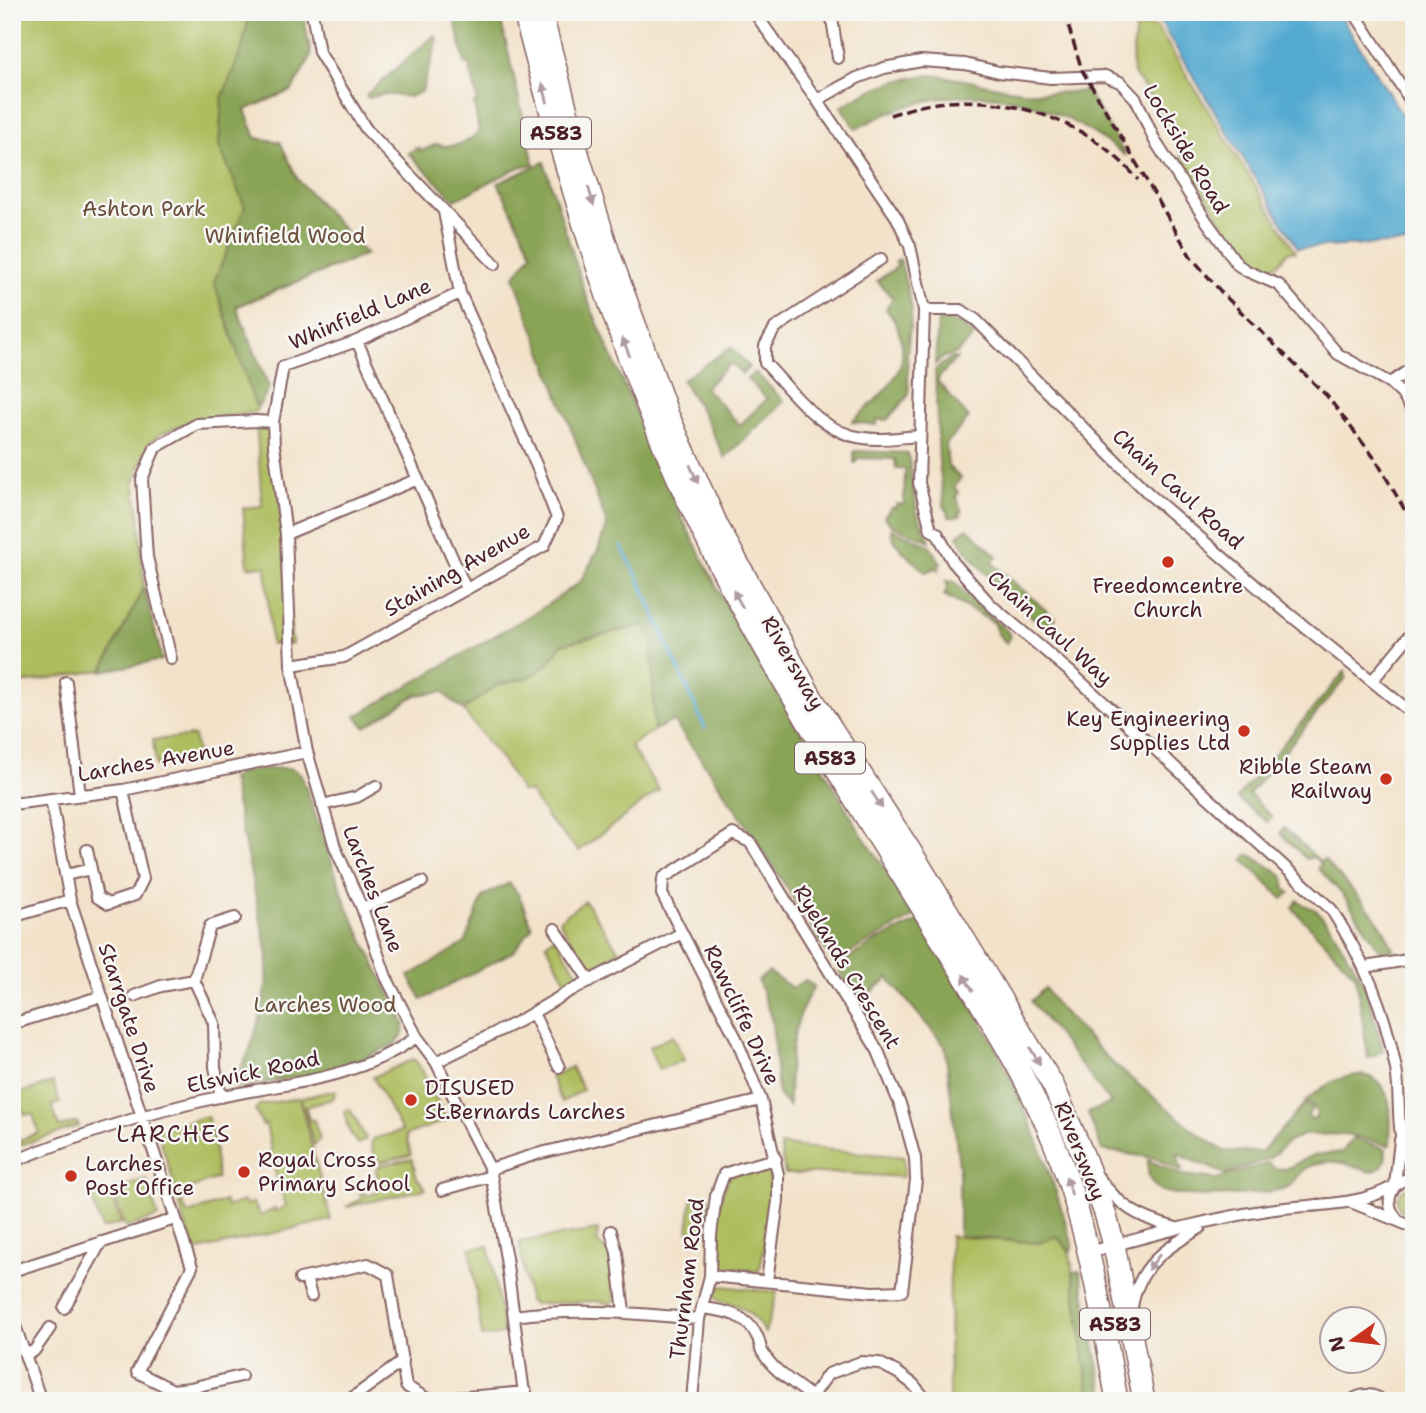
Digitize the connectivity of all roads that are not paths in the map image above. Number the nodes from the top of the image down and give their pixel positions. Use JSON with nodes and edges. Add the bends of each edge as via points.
{"nodes":[{"id":1,"x":312,"y":12,"type":"edge"},
{"id":2,"x":524,"y":12,"type":"edge"},
{"id":3,"x":541,"y":12,"type":"edge"},
{"id":4,"x":754,"y":12,"type":"edge"},
{"id":5,"x":831,"y":12,"type":"edge"},
{"id":6,"x":1353,"y":12,"type":"edge"},
{"id":7,"x":838,"y":58,"type":"dead end"},
{"id":8,"x":817,"y":100,"type":"junction"},
{"id":9,"x":1414,"y":106,"type":"edge"},
{"id":10,"x":444,"y":212,"type":"junction"},
{"id":11,"x":881,"y":259,"type":"dead end"},
{"id":12,"x":495,"y":264,"type":"dead end"},
{"id":13,"x":460,"y":293,"type":"junction"},
{"id":14,"x":924,"y":310,"type":"junction"},
{"id":15,"x":357,"y":341,"type":"junction"},
{"id":16,"x":283,"y":367,"type":"joint"},
{"id":17,"x":1414,"y":368,"type":"edge"},
{"id":18,"x":1390,"y":383,"type":"junction"},
{"id":19,"x":1414,"y":413,"type":"edge"},
{"id":20,"x":272,"y":422,"type":"junction"},
{"id":21,"x":919,"y":436,"type":"junction"},
{"id":22,"x":418,"y":479,"type":"junction"},
{"id":23,"x":286,"y":534,"type":"junction"},
{"id":24,"x":466,"y":589,"type":"junction"},
{"id":25,"x":1414,"y":630,"type":"edge"},
{"id":26,"x":171,"y":659,"type":"dead end"},
{"id":27,"x":291,"y":665,"type":"junction"},
{"id":28,"x":1372,"y":681,"type":"junction"},
{"id":29,"x":66,"y":682,"type":"dead end"},
{"id":30,"x":1408,"y":710,"type":"dead end"},
{"id":31,"x":307,"y":752,"type":"junction"},
{"id":32,"x":376,"y":786,"type":"dead end"},
{"id":33,"x":124,"y":790,"type":"junction"},
{"id":34,"x":80,"y":795,"type":"junction"},
{"id":35,"x":51,"y":799,"type":"junction"},
{"id":36,"x":12,"y":804,"type":"edge"},
{"id":37,"x":321,"y":805,"type":"junction"},
{"id":38,"x":87,"y":850,"type":"dead end"},
{"id":39,"x":91,"y":869,"type":"junction"},
{"id":40,"x":66,"y":875,"type":"junction"},
{"id":41,"x":422,"y":882,"type":"dead end"},
{"id":42,"x":70,"y":900,"type":"junction"},
{"id":43,"x":362,"y":908,"type":"junction"},
{"id":44,"x":12,"y":917,"type":"edge"},
{"id":45,"x":235,"y":918,"type":"dead end"},
{"id":46,"x":555,"y":929,"type":"dead end"},
{"id":47,"x":682,"y":933,"type":"junction"},
{"id":48,"x":1414,"y":958,"type":"edge"},
{"id":49,"x":1365,"y":967,"type":"junction"},
{"id":50,"x":194,"y":980,"type":"junction"},
{"id":51,"x":590,"y":981,"type":"junction"},
{"id":52,"x":102,"y":996,"type":"junction"},
{"id":53,"x":134,"y":996,"type":"dead end"},
{"id":54,"x":533,"y":1013,"type":"junction"},
{"id":55,"x":12,"y":1024,"type":"edge"},
{"id":56,"x":417,"y":1037,"type":"junction"},
{"id":57,"x":436,"y":1062,"type":"junction"},
{"id":58,"x":559,"y":1066,"type":"dead end"},
{"id":59,"x":221,"y":1097,"type":"junction"},
{"id":60,"x":761,"y":1100,"type":"junction"},
{"id":61,"x":141,"y":1118,"type":"junction"},
{"id":62,"x":1401,"y":1138,"type":"junction"},
{"id":63,"x":1084,"y":1157,"type":"junction"},
{"id":64,"x":776,"y":1159,"type":"junction"},
{"id":65,"x":12,"y":1162,"type":"edge"},
{"id":66,"x":1414,"y":1169,"type":"edge"},
{"id":67,"x":491,"y":1173,"type":"junction"},
{"id":68,"x":1414,"y":1178,"type":"edge"},
{"id":69,"x":1394,"y":1186,"type":"junction"},
{"id":70,"x":442,"y":1190,"type":"dead end"},
{"id":71,"x":1350,"y":1201,"type":"junction"},
{"id":72,"x":175,"y":1219,"type":"junction"},
{"id":73,"x":1400,"y":1221,"type":"junction"},
{"id":74,"x":1209,"y":1223,"type":"junction"},
{"id":75,"x":1414,"y":1225,"type":"edge"},
{"id":76,"x":1179,"y":1229,"type":"junction"},
{"id":77,"x":611,"y":1231,"type":"dead end"},
{"id":78,"x":1414,"y":1234,"type":"edge"},
{"id":79,"x":101,"y":1242,"type":"junction"},
{"id":80,"x":1103,"y":1248,"type":"junction"},
{"id":81,"x":12,"y":1272,"type":"edge"},
{"id":82,"x":710,"y":1276,"type":"junction"},
{"id":83,"x":768,"y":1281,"type":"junction"},
{"id":84,"x":311,"y":1296,"type":"dead end"},
{"id":85,"x":64,"y":1308,"type":"dead end"},
{"id":86,"x":624,"y":1312,"type":"junction"},
{"id":87,"x":701,"y":1313,"type":"junction"},
{"id":88,"x":514,"y":1316,"type":"junction"},
{"id":89,"x":12,"y":1318,"type":"edge"},
{"id":90,"x":50,"y":1328,"type":"dead end"},
{"id":91,"x":1131,"y":1330,"type":"junction"},
{"id":92,"x":25,"y":1354,"type":"junction"},
{"id":93,"x":403,"y":1361,"type":"junction"},
{"id":94,"x":241,"y":1376,"type":"dead end"},
{"id":95,"x":525,"y":1396,"type":"edge"},
{"id":96,"x":811,"y":1399,"type":"edge"},
{"id":97,"x":41,"y":1401,"type":"edge"},
{"id":98,"x":348,"y":1401,"type":"edge"},
{"id":99,"x":692,"y":1401,"type":"edge"},
{"id":100,"x":927,"y":1401,"type":"edge"},
{"id":101,"x":1117,"y":1401,"type":"edge"},
{"id":102,"x":1128,"y":1401,"type":"edge"},
{"id":103,"x":1144,"y":1401,"type":"edge"},
{"id":104,"x":1351,"y":1401,"type":"edge"},
{"id":105,"x":1383,"y":1401,"type":"edge"}],
"edges":[{"from":1,"to":10,"type":"street","via":[[319,52],[366,129]]},
{"from":80,"to":2,"type":"highway","name":"Riversway","number":"A583","one_way":true,"via":[[1018,1065],[803,715],[680,484],[592,253]]},
{"from":3,"to":63,"type":"highway","name":"Riversway","number":"A583","one_way":true,"via":[[608,250],[668,415],[718,527],[812,698],[1053,1085]]},
{"from":4,"to":8,"type":"street","name":"Chain Caul Way"},
{"from":5,"to":7,"type":"street"},
{"from":6,"to":9,"type":"street"},
{"from":8,"to":14,"type":"street","name":"Chain Caul Way","via":[[897,218],[910,246]]},
{"from":8,"to":18,"type":"street","name":"Lockside Road","via":[[857,78],[921,61],[1051,78],[1105,76],[1120,82],[1136,99],[1155,141],[1238,265],[1279,285],[1338,354]]},
{"from":10,"to":12,"type":"street"},
{"from":10,"to":13,"type":"street","name":"Whinfield Lane"},
{"from":11,"to":21,"type":"street","via":[[775,328],[765,346],[765,363],[822,422],[840,433],[865,439]]},
{"from":13,"to":15,"type":"street","name":"Whinfield Lane"},
{"from":13,"to":24,"type":"street","name":"Staining Avenue","via":[[557,518],[544,546]]},
{"from":14,"to":21,"type":"street","name":"Chain Caul Way"},
{"from":14,"to":28,"type":"street","name":"Chain Caul Road","via":[[961,310],[976,320],[1149,494]]},
{"from":15,"to":16,"type":"street","name":"Whinfield Lane"},
{"from":15,"to":22,"type":"street"},
{"from":16,"to":20,"type":"street","name":"Larches Lane"},
{"from":17,"to":18,"type":"street"},
{"from":18,"to":19,"type":"street","name":"Lockside Road"},
{"from":20,"to":23,"type":"street","name":"Larches Lane"},
{"from":20,"to":26,"type":"street","via":[[197,424],[155,448],[150,458],[142,479],[147,558]]},
{"from":21,"to":49,"type":"street","name":"Chain Caul Way","via":[[923,508],[931,530],[953,562],[991,605],[1331,909]]},
{"from":22,"to":23,"type":"street"},
{"from":22,"to":24,"type":"street"},
{"from":23,"to":27,"type":"street","name":"Larches Lane"},
{"from":24,"to":27,"type":"street","name":"Staining Avenue","via":[[344,657]]},
{"from":25,"to":28,"type":"street"},
{"from":27,"to":31,"type":"street","name":"Larches Lane"},
{"from":28,"to":30,"type":"street","name":"Chain Caul Road"},
{"from":29,"to":34,"type":"street"},
{"from":31,"to":33,"type":"street","name":"Larches Avenue"},
{"from":31,"to":37,"type":"street","name":"Larches Lane"},
{"from":32,"to":37,"type":"street","via":[[357,797]]},
{"from":33,"to":34,"type":"street","name":"Larches Avenue"},
{"from":33,"to":39,"type":"street","via":[[143,879],[135,895],[108,904],[97,897]]},
{"from":34,"to":35,"type":"street","name":"Larches Avenue"},
{"from":35,"to":36,"type":"street","name":"Larches Avenue"},
{"from":35,"to":40,"type":"street","name":"Starrgate Drive"},
{"from":37,"to":43,"type":"street","name":"Larches Lane"},
{"from":38,"to":39,"type":"street"},
{"from":39,"to":40,"type":"street"},
{"from":40,"to":42,"type":"street","name":"Starrgate Drive"},
{"from":41,"to":43,"type":"street"},
{"from":42,"to":44,"type":"street"},
{"from":42,"to":52,"type":"street","name":"Starrgate Drive"},
{"from":43,"to":56,"type":"street","name":"Larches Lane","via":[[386,976]]},
{"from":45,"to":50,"type":"street","via":[[209,926]]},
{"from":46,"to":51,"type":"street"},
{"from":47,"to":51,"type":"street"},
{"from":47,"to":60,"type":"street","name":"Rawcliffe Drive","via":[[736,1038]]},
{"from":47,"to":83,"type":"street","name":"Ryelands Crescent","via":[[662,894],[663,878],[733,834],[750,842],[878,1051],[915,1158],[916,1196],[902,1291]]},
{"from":48,"to":49,"type":"street"},
{"from":49,"to":62,"type":"street","name":"Chain Caul Way","via":[[1397,1073]]},
{"from":50,"to":53,"type":"street"},
{"from":50,"to":59,"type":"street","via":[[214,1023]]},
{"from":51,"to":54,"type":"street"},
{"from":52,"to":55,"type":"street"},
{"from":52,"to":61,"type":"street","name":"Starrgate Drive"},
{"from":54,"to":57,"type":"street"},
{"from":54,"to":58,"type":"street"},
{"from":56,"to":57,"type":"street","name":"Larches Lane"},
{"from":56,"to":59,"type":"street","name":"Elswick Road","via":[[350,1071]]},
{"from":57,"to":67,"type":"street","name":"Larches Lane"},
{"from":59,"to":61,"type":"street","name":"Elswick Road"},
{"from":60,"to":64,"type":"street","name":"Rawcliffe Drive"},
{"from":60,"to":67,"type":"street","via":[[537,1154]]},
{"from":61,"to":65,"type":"street","name":"Elswick Road"},
{"from":61,"to":72,"type":"street","name":"Starrgate Drive"},
{"from":62,"to":66,"type":"street","name":"Chain Caul Way"},
{"from":62,"to":69,"type":"street","name":"Chain Caul Way"},
{"from":63,"to":76,"type":"street","via":[[1131,1211]]},
{"from":63,"to":80,"type":"highway","name":"Riversway","number":"A583","via":[[1100,1200]]},
{"from":64,"to":82,"type":"street","name":"Thurnham Road","via":[[724,1174],[716,1196]]},
{"from":64,"to":83,"type":"street","name":"Rawcliffe Drive","via":[[778,1201]]},
{"from":67,"to":70,"type":"street"},
{"from":67,"to":88,"type":"street","name":"Larches Lane"},
{"from":68,"to":69,"type":"street"},
{"from":69,"to":71,"type":"street"},
{"from":69,"to":73,"type":"street","name":"Chain Caul Way","via":[[1390,1208]]},
{"from":71,"to":73,"type":"street"},
{"from":71,"to":74,"type":"street","via":[[1262,1210]]},
{"from":72,"to":79,"type":"street"},
{"from":72,"to":94,"type":"street","name":"Starrgate Drive","via":[[192,1267],[136,1372],[173,1390]]},
{"from":73,"to":75,"type":"street"},
{"from":73,"to":78,"type":"street"},
{"from":74,"to":76,"type":"street"},
{"from":74,"to":91,"type":"street","one_way":true,"via":[[1161,1252],[1149,1267],[1134,1293]]},
{"from":76,"to":80,"type":"street"},
{"from":77,"to":86,"type":"street"},
{"from":79,"to":81,"type":"street"},
{"from":79,"to":85,"type":"street"},
{"from":80,"to":91,"type":"highway","name":"Riversway","number":"A583"},
{"from":80,"to":101,"type":"highway","name":"Riversway","number":"A583"},
{"from":80,"to":102,"type":"highway","number":"A583"},
{"from":82,"to":83,"type":"street","name":"Ryelands Crescent"},
{"from":82,"to":87,"type":"street","name":"Thurnham Road"},
{"from":84,"to":93,"type":"street","via":[[303,1279],[368,1264],[388,1275]]},
{"from":86,"to":87,"type":"street"},
{"from":86,"to":88,"type":"street","via":[[575,1310]]},
{"from":87,"to":96,"type":"street","via":[[734,1313],[747,1322],[776,1370]]},
{"from":87,"to":99,"type":"street","name":"Thurnham Road"},
{"from":88,"to":95,"type":"street","name":"Larches Lane"},
{"from":89,"to":92,"type":"street"},
{"from":90,"to":92,"type":"street","via":[[34,1351]]},
{"from":91,"to":103,"type":"highway","name":"Riversway","number":"A583"},
{"from":92,"to":97,"type":"street"},
{"from":93,"to":95,"type":"street","via":[[406,1386],[429,1400]]},
{"from":93,"to":98,"type":"street"},
{"from":96,"to":100,"type":"street","via":[[828,1374],[861,1362],[879,1363],[898,1373]]},
{"from":104,"to":105,"type":"street","via":[[1363,1395]]}]}
